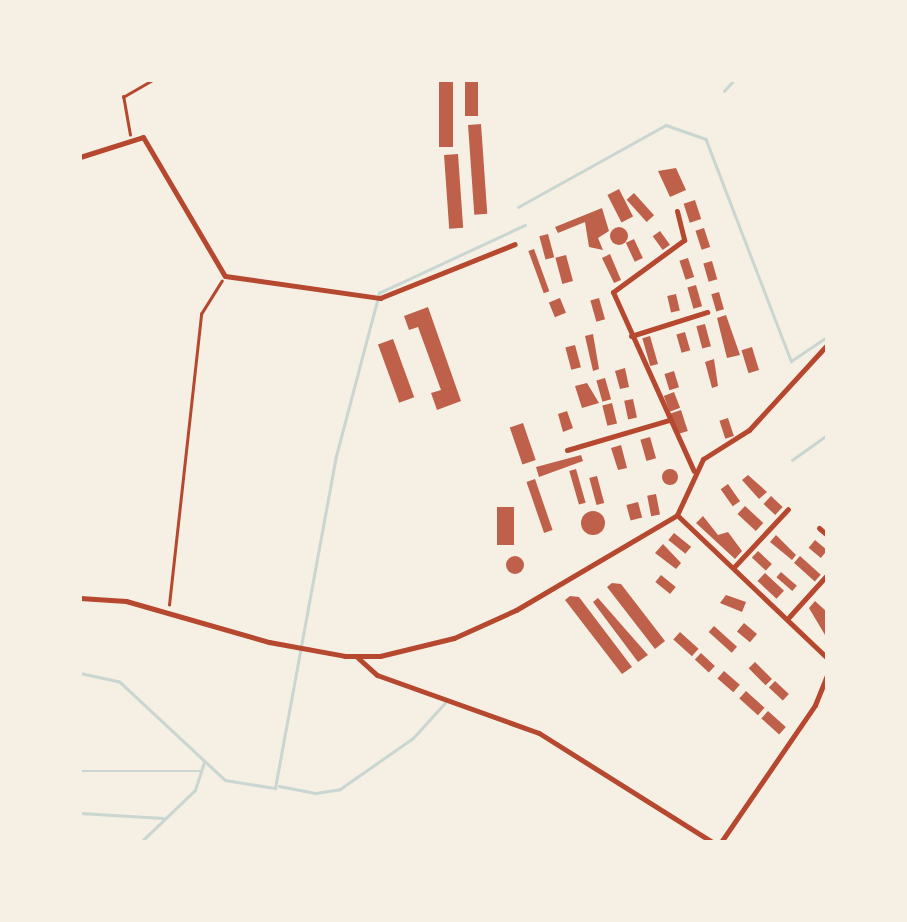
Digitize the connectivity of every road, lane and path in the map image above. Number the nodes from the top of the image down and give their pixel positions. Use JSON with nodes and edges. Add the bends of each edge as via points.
{"nodes":[{"id":1,"x":154,"y":80,"type":"edge"},
{"id":2,"x":130,"y":136,"type":"junction"},
{"id":3,"x":80,"y":158,"type":"edge"},
{"id":4,"x":676,"y":211,"type":"dead end"},
{"id":5,"x":515,"y":244,"type":"dead end"},
{"id":6,"x":225,"y":276,"type":"junction"},
{"id":7,"x":707,"y":312,"type":"dead end"},
{"id":8,"x":631,"y":336,"type":"junction"},
{"id":9,"x":827,"y":345,"type":"edge"},
{"id":10,"x":669,"y":420,"type":"junction"},
{"id":11,"x":567,"y":450,"type":"dead end"},
{"id":12,"x":694,"y":470,"type":"junction"},
{"id":13,"x":788,"y":510,"type":"dead end"},
{"id":14,"x":676,"y":515,"type":"junction"},
{"id":15,"x":819,"y":528,"type":"dead end"},
{"id":16,"x":827,"y":535,"type":"edge"},
{"id":17,"x":734,"y":567,"type":"junction"},
{"id":18,"x":827,"y":575,"type":"edge"},
{"id":19,"x":80,"y":598,"type":"edge"},
{"id":20,"x":169,"y":611,"type":"junction"},
{"id":21,"x":789,"y":617,"type":"junction"},
{"id":22,"x":357,"y":657,"type":"junction"},
{"id":23,"x":827,"y":658,"type":"edge"},
{"id":24,"x":827,"y":676,"type":"edge"},
{"id":25,"x":712,"y":842,"type":"edge"},
{"id":26,"x":721,"y":842,"type":"edge"}],
"edges":[{"from":1,"to":2,"type":"path","via":[[124,97]]},
{"from":2,"to":3,"type":"street"},
{"from":2,"to":6,"type":"street","via":[[151,144]]},
{"from":4,"to":8,"type":"street","via":[[684,240],[613,292]]},
{"from":5,"to":6,"type":"street","via":[[377,298]]},
{"from":6,"to":20,"type":"path","via":[[201,314]]},
{"from":7,"to":8,"type":"street"},
{"from":8,"to":10,"type":"street"},
{"from":9,"to":12,"type":"street","via":[[750,430]]},
{"from":10,"to":11,"type":"street"},
{"from":10,"to":12,"type":"street"},
{"from":12,"to":14,"type":"street"},
{"from":13,"to":17,"type":"street"},
{"from":14,"to":17,"type":"street"},
{"from":14,"to":22,"type":"street","via":[[497,621],[421,648]]},
{"from":15,"to":16,"type":"street"},
{"from":17,"to":21,"type":"street"},
{"from":18,"to":21,"type":"street"},
{"from":19,"to":20,"type":"street"},
{"from":20,"to":22,"type":"street","via":[[299,648]]},
{"from":21,"to":23,"type":"street"},
{"from":22,"to":25,"type":"street","via":[[377,675],[539,733]]},
{"from":24,"to":26,"type":"street","via":[[806,720]]}]}
